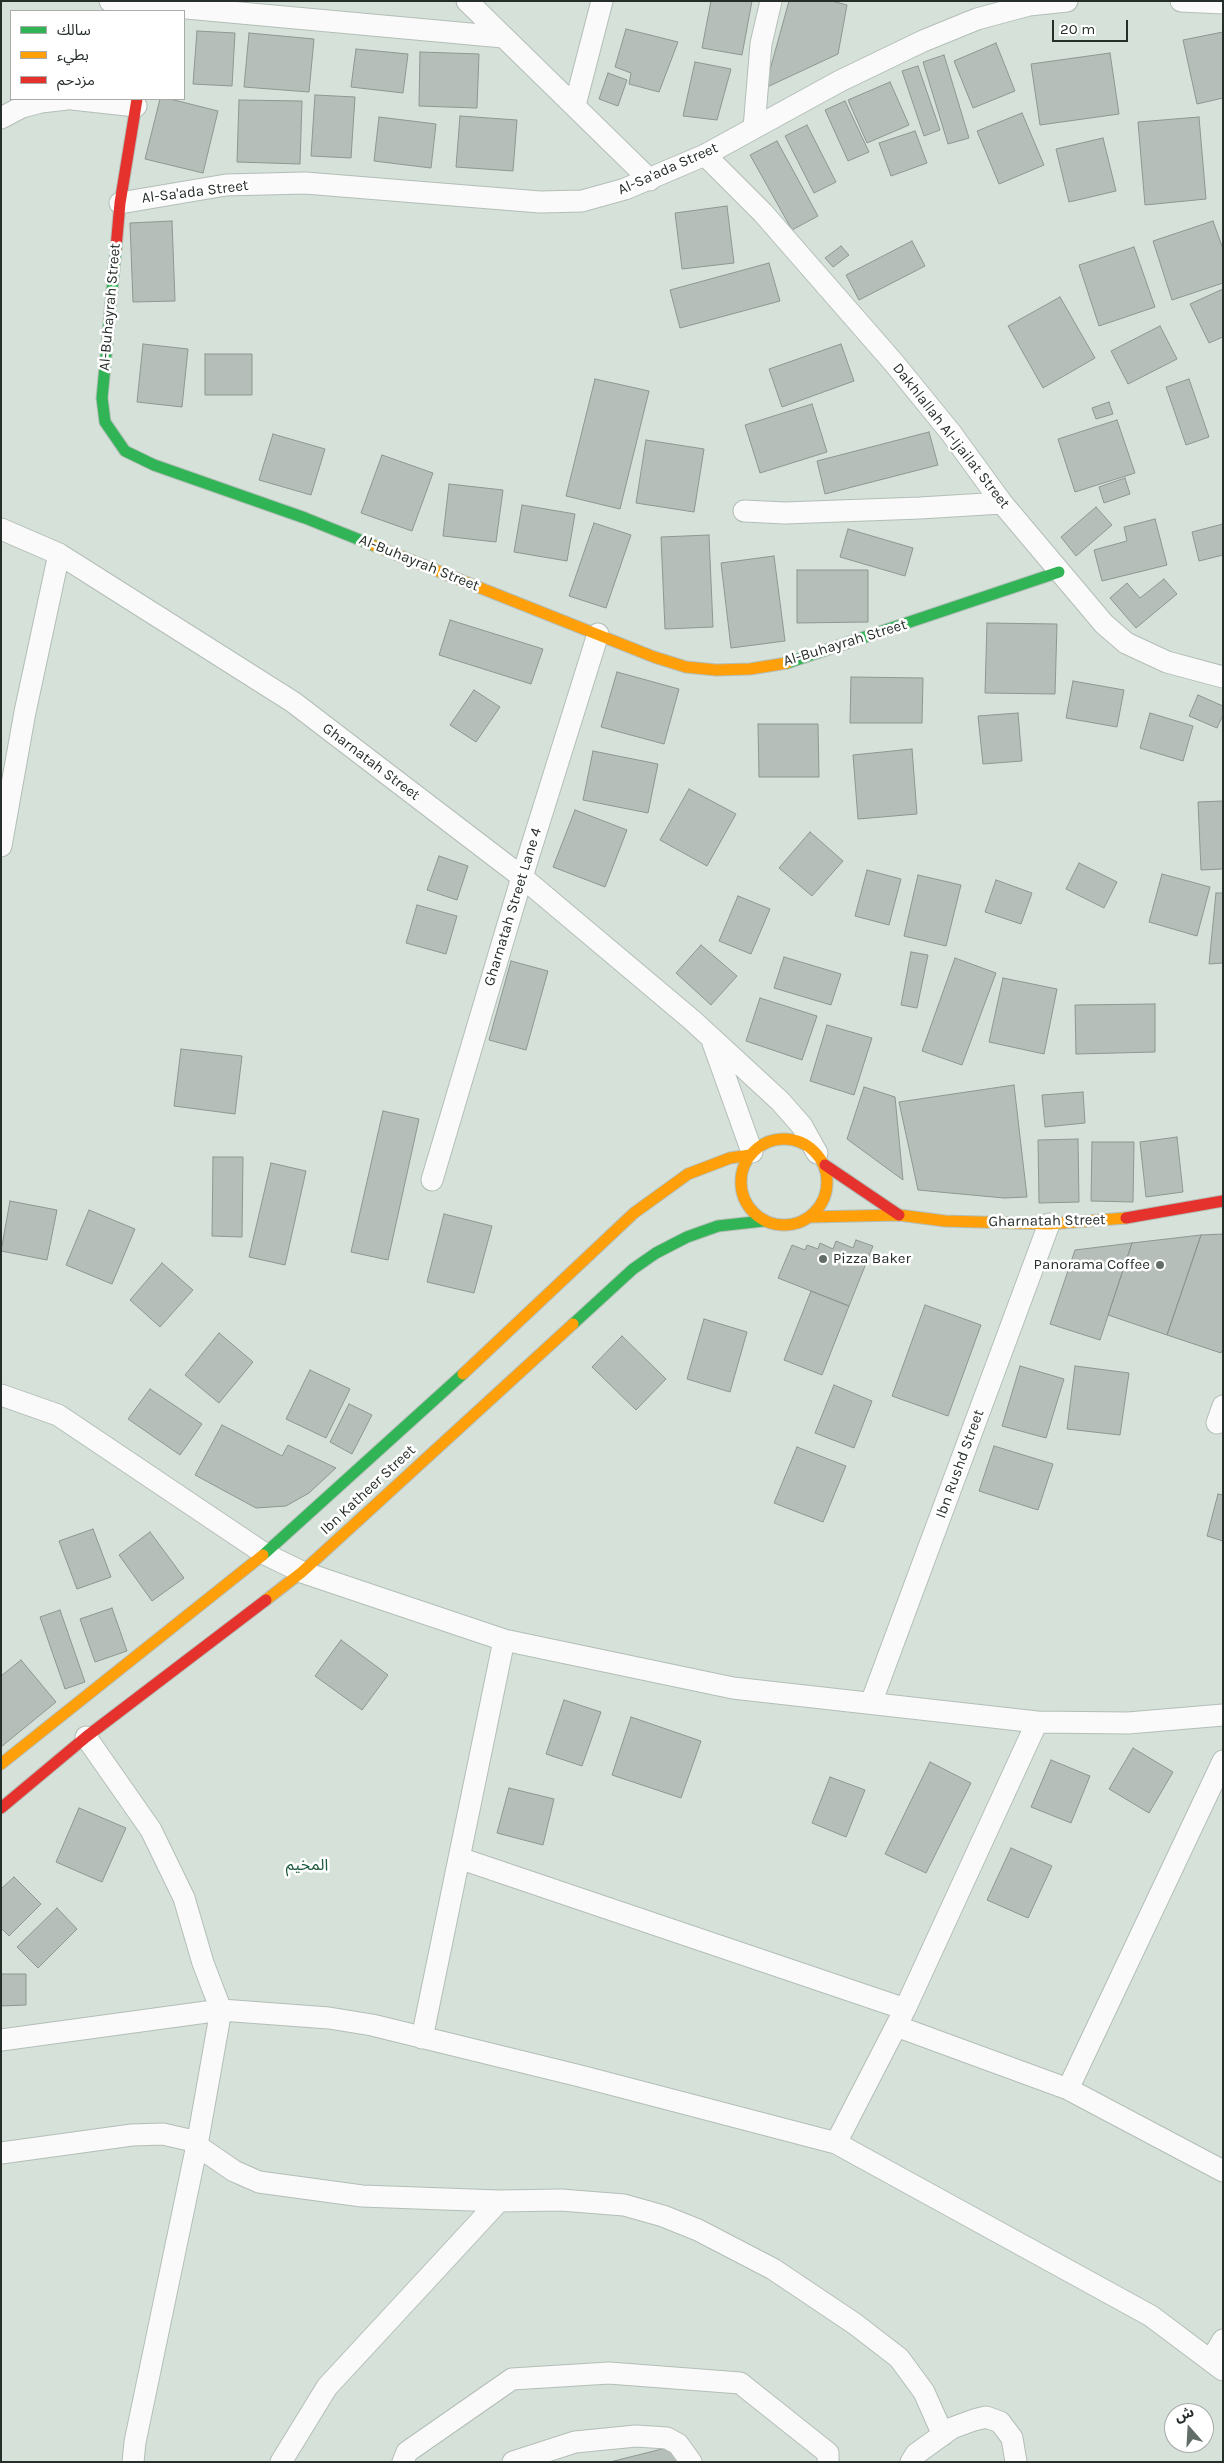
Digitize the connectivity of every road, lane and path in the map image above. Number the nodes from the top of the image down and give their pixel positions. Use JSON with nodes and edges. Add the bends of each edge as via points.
{"nodes":[{"id":1,"x":110,"y":1,"type":"edge"},
{"id":2,"x":467,"y":1,"type":"edge"},
{"id":3,"x":602,"y":1,"type":"edge"},
{"id":4,"x":771,"y":1,"type":"edge"},
{"id":5,"x":1067,"y":1,"type":"edge"},
{"id":6,"x":1181,"y":1,"type":"edge"},
{"id":7,"x":1223,"y":2,"type":"edge"},
{"id":8,"x":153,"y":9,"type":"edge"},
{"id":9,"x":166,"y":10,"type":"edge"},
{"id":10,"x":185,"y":12,"type":"edge"},
{"id":11,"x":504,"y":37,"type":"junction"},
{"id":12,"x":58,"y":100,"type":"edge"},
{"id":13,"x":93,"y":100,"type":"edge"},
{"id":14,"x":136,"y":102,"type":"edge"},
{"id":15,"x":575,"y":106,"type":"junction"},
{"id":16,"x":1,"y":118,"type":"edge"},
{"id":17,"x":754,"y":128,"type":"junction"},
{"id":18,"x":704,"y":154,"type":"junction"},
{"id":19,"x":650,"y":180,"type":"junction"},
{"id":20,"x":120,"y":203,"type":"junction"},
{"id":21,"x":1002,"y":503,"type":"junction"},
{"id":22,"x":744,"y":511,"type":"dead end"},
{"id":23,"x":1,"y":529,"type":"edge"},
{"id":24,"x":59,"y":554,"type":"junction"},
{"id":25,"x":1059,"y":572,"type":"junction"},
{"id":26,"x":598,"y":634,"type":"junction"},
{"id":27,"x":1223,"y":677,"type":"edge"},
{"id":28,"x":2,"y":837,"type":"edge"},
{"id":29,"x":522,"y":876,"type":"junction"},
{"id":30,"x":711,"y":1038,"type":"junction"},
{"id":31,"x":751,"y":1153,"type":"junction"},
{"id":32,"x":821,"y":1159,"type":"junction"},
{"id":33,"x":432,"y":1180,"type":"dead end"},
{"id":34,"x":1223,"y":1201,"type":"edge"},
{"id":35,"x":899,"y":1215,"type":"junction"},
{"id":36,"x":810,"y":1217,"type":"junction"},
{"id":37,"x":763,"y":1220,"type":"junction"},
{"id":38,"x":1049,"y":1224,"type":"junction"},
{"id":39,"x":1,"y":1395,"type":"edge"},
{"id":40,"x":265,"y":1554,"type":"junction"},
{"id":41,"x":302,"y":1572,"type":"junction"},
{"id":42,"x":504,"y":1640,"type":"junction"},
{"id":43,"x":871,"y":1703,"type":"junction"},
{"id":44,"x":1223,"y":1716,"type":"edge"},
{"id":45,"x":1037,"y":1722,"type":"junction"},
{"id":46,"x":86,"y":1737,"type":"junction"},
{"id":47,"x":1223,"y":1761,"type":"edge"},
{"id":48,"x":1,"y":1764,"type":"edge"},
{"id":49,"x":1,"y":1808,"type":"edge"},
{"id":50,"x":459,"y":1858,"type":"junction"},
{"id":51,"x":220,"y":2010,"type":"junction"},
{"id":52,"x":901,"y":2018,"type":"junction"},
{"id":53,"x":422,"y":2038,"type":"junction"},
{"id":54,"x":1,"y":2040,"type":"edge"},
{"id":55,"x":1068,"y":2089,"type":"junction"},
{"id":56,"x":836,"y":2142,"type":"junction"},
{"id":57,"x":197,"y":2145,"type":"junction"},
{"id":58,"x":1,"y":2154,"type":"edge"},
{"id":59,"x":1223,"y":2172,"type":"edge"},
{"id":60,"x":499,"y":2201,"type":"junction"},
{"id":61,"x":1223,"y":2340,"type":"edge"},
{"id":62,"x":1217,"y":2365,"type":"edge"},
{"id":63,"x":943,"y":2435,"type":"junction"},
{"id":64,"x":134,"y":2462,"type":"edge"},
{"id":65,"x":281,"y":2462,"type":"edge"},
{"id":66,"x":403,"y":2462,"type":"edge"},
{"id":67,"x":513,"y":2462,"type":"edge"},
{"id":68,"x":691,"y":2462,"type":"edge"},
{"id":69,"x":828,"y":2462,"type":"edge"},
{"id":70,"x":911,"y":2462,"type":"edge"},
{"id":71,"x":1016,"y":2462,"type":"edge"}],
"edges":[{"from":1,"to":8,"type":"street"},
{"from":2,"to":11,"type":"street"},
{"from":3,"to":15,"type":"street"},
{"from":4,"to":17,"type":"street","via":[[761,44]]},
{"from":5,"to":17,"type":"street","name":"Al-Sa'ada Street","via":[[1029,6],[923,41]]},
{"from":6,"to":7,"type":"street"},
{"from":8,"to":9,"type":"street"},
{"from":10,"to":11,"type":"street"},
{"from":11,"to":15,"type":"street"},
{"from":12,"to":16,"type":"street","via":[[22,107]]},
{"from":13,"to":14,"type":"street"},
{"from":14,"to":20,"type":"street","name":"Al-Buhayrah Street"},
{"from":15,"to":19,"type":"street"},
{"from":17,"to":18,"type":"street","name":"Al-Sa'ada Street"},
{"from":18,"to":19,"type":"street","name":"Al-Sa'ada Street"},
{"from":18,"to":21,"type":"street","name":"Dakhlallah Al-Ijailat Street","via":[[763,214],[894,363],[951,432]]},
{"from":19,"to":20,"type":"street","name":"Al-Sa'ada Street","via":[[582,201],[540,202],[305,183],[226,186]]},
{"from":20,"to":26,"type":"street","name":"Al-Buhayrah Street","via":[[102,398],[105,422],[126,451],[154,465],[305,518]]},
{"from":21,"to":22,"type":"street"},
{"from":21,"to":25,"type":"street","name":"Dakhlallah Al-Ijailat Street"},
{"from":23,"to":24,"type":"street","name":"Gharnatah Street"},
{"from":24,"to":28,"type":"street"},
{"from":24,"to":29,"type":"street","name":"Gharnatah Street","via":[[293,702]]},
{"from":25,"to":26,"type":"street","name":"Al-Buhayrah Street","via":[[843,647],[750,669],[686,667]]},
{"from":25,"to":27,"type":"street","name":"Dakhlallah Al-Ijailat Street","via":[[1104,624],[1126,643],[1167,662]]},
{"from":26,"to":29,"type":"street","name":"Gharnatah Street Lane 4"},
{"from":29,"to":30,"type":"street","name":"Gharnatah Street"},
{"from":29,"to":33,"type":"street","name":"Gharnatah Street Lane 4"},
{"from":30,"to":31,"type":"street","name":"Gharnatah Street"},
{"from":30,"to":32,"type":"street","name":"Gharnatah Street","via":[[780,1101],[802,1126]]},
{"from":31,"to":32,"type":"street","via":[[764,1143],[792,1139],[806,1144]]},
{"from":31,"to":37,"type":"street","via":[[740,1180],[750,1210]]},
{"from":31,"to":40,"type":"street","name":"Ibn Katheer Street","via":[[709,1164],[688,1174],[634,1213],[416,1418]]},
{"from":32,"to":35,"type":"street","name":"Gharnatah Street"},
{"from":32,"to":36,"type":"street","via":[[828,1179],[826,1194]]},
{"from":34,"to":38,"type":"street","name":"Gharnatah Street","via":[[1127,1218]]},
{"from":35,"to":36,"type":"street","name":"Gharnatah Street"},
{"from":35,"to":38,"type":"street","name":"Gharnatah Street","via":[[945,1221]]},
{"from":36,"to":37,"type":"street","via":[[787,1225]]},
{"from":37,"to":41,"type":"street","name":"Ibn Katheer Street","via":[[718,1226],[687,1236],[632,1269]]},
{"from":38,"to":43,"type":"street","name":"Ibn Rushd Street"},
{"from":39,"to":40,"type":"street","via":[[58,1414]]},
{"from":40,"to":41,"type":"street"},
{"from":40,"to":48,"type":"street","name":"Ibn Katheer Street"},
{"from":41,"to":42,"type":"street"},
{"from":41,"to":46,"type":"street","name":"Ibn Katheer Street"},
{"from":42,"to":43,"type":"street","via":[[732,1688]]},
{"from":42,"to":50,"type":"street"},
{"from":43,"to":45,"type":"street"},
{"from":44,"to":45,"type":"street","via":[[1128,1723]]},
{"from":45,"to":52,"type":"street"},
{"from":46,"to":49,"type":"street","name":"Ibn Katheer Street"},
{"from":46,"to":51,"type":"street","via":[[151,1830],[184,1898]]},
{"from":47,"to":55,"type":"street"},
{"from":50,"to":52,"type":"street"},
{"from":50,"to":53,"type":"street"},
{"from":51,"to":53,"type":"street","via":[[329,2018]]},
{"from":51,"to":54,"type":"street"},
{"from":51,"to":57,"type":"street"},
{"from":52,"to":55,"type":"street"},
{"from":52,"to":56,"type":"street"},
{"from":53,"to":56,"type":"street"},
{"from":55,"to":59,"type":"street"},
{"from":56,"to":62,"type":"street","via":[[1151,2316]]},
{"from":57,"to":58,"type":"street","via":[[177,2136],[132,2135]]},
{"from":57,"to":60,"type":"street","via":[[234,2171],[259,2182],[362,2196]]},
{"from":57,"to":64,"type":"street","via":[[135,2442]]},
{"from":60,"to":63,"type":"street","via":[[561,2200],[624,2205],[698,2230],[743,2253],[806,2291],[899,2358],[924,2392]]},
{"from":60,"to":65,"type":"street","via":[[327,2387]]},
{"from":61,"to":62,"type":"street"},
{"from":63,"to":70,"type":"street","via":[[916,2454]]},
{"from":63,"to":71,"type":"street","via":[[974,2420],[986,2418],[1000,2422],[1012,2438]]},
{"from":66,"to":69,"type":"street","via":[[407,2452],[512,2379],[608,2373],[740,2383],[828,2453]]},
{"from":67,"to":68,"type":"street","via":[[575,2442],[636,2436],[667,2438],[678,2444]]}]}
